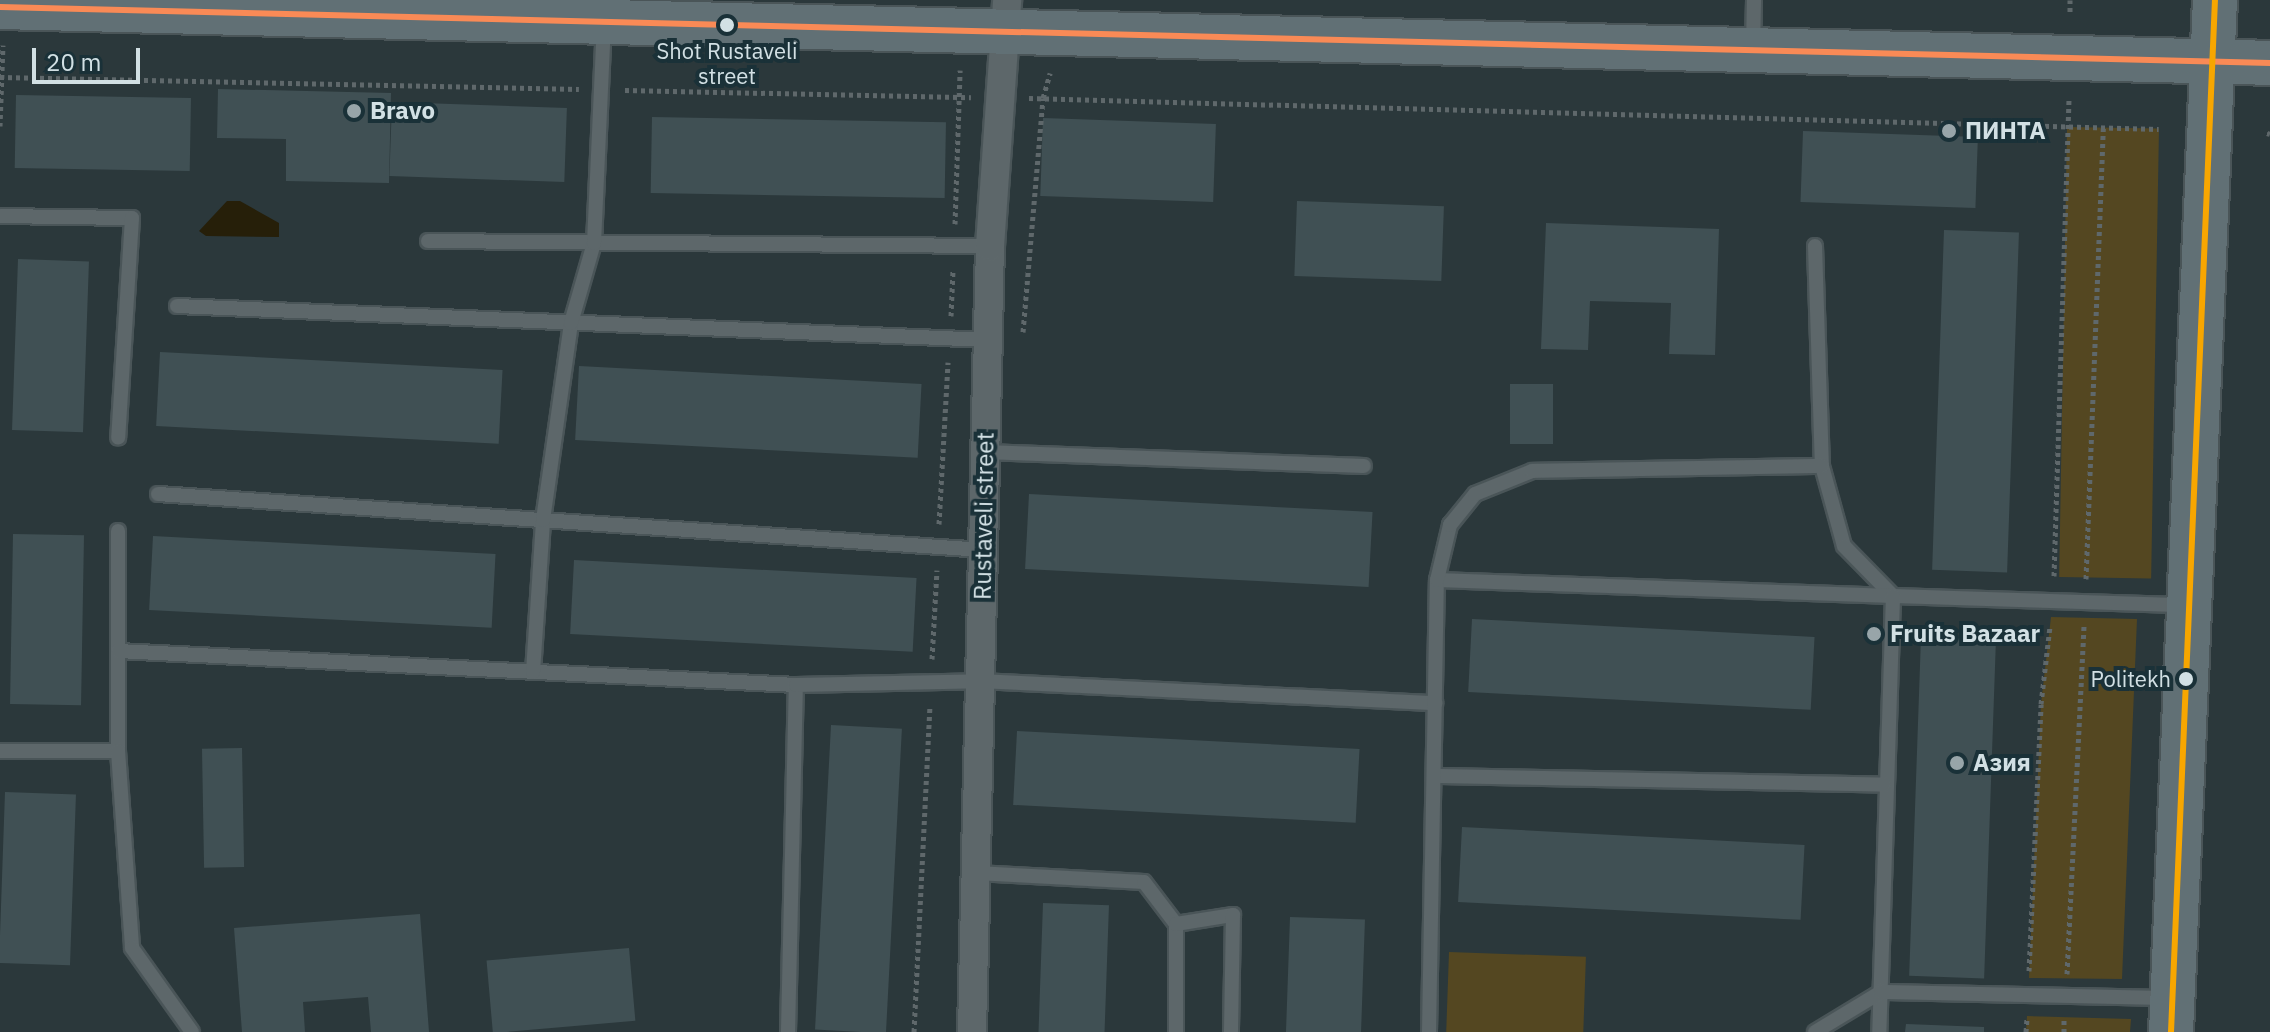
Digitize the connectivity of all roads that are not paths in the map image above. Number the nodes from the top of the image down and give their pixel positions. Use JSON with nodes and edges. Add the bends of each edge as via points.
{"nodes":[{"id":1,"x":1754,"y":0,"type":"edge"},
{"id":2,"x":2215,"y":0,"type":"edge"},
{"id":3,"x":2,"y":7,"type":"edge"},
{"id":4,"x":1006,"y":16,"type":"edge"},
{"id":5,"x":604,"y":20,"type":"junction"},
{"id":6,"x":1753,"y":49,"type":"junction"},
{"id":7,"x":2212,"y":60,"type":"junction"},
{"id":8,"x":2270,"y":63,"type":"edge"},
{"id":9,"x":0,"y":216,"type":"edge"},
{"id":10,"x":428,"y":241,"type":"dead end"},
{"id":11,"x":594,"y":243,"type":"junction"},
{"id":12,"x":990,"y":246,"type":"junction"},
{"id":13,"x":1815,"y":246,"type":"dead end"},
{"id":14,"x":177,"y":306,"type":"dead end"},
{"id":15,"x":571,"y":323,"type":"junction"},
{"id":16,"x":988,"y":340,"type":"junction"},
{"id":17,"x":118,"y":438,"type":"dead end"},
{"id":18,"x":985,"y":452,"type":"junction"},
{"id":19,"x":1364,"y":466,"type":"dead end"},
{"id":20,"x":1822,"y":466,"type":"junction"},
{"id":21,"x":158,"y":494,"type":"dead end"},
{"id":22,"x":543,"y":520,"type":"junction"},
{"id":23,"x":118,"y":531,"type":"dead end"},
{"id":24,"x":983,"y":550,"type":"junction"},
{"id":25,"x":1437,"y":580,"type":"junction"},
{"id":26,"x":1893,"y":596,"type":"junction"},
{"id":27,"x":2189,"y":606,"type":"junction"},
{"id":28,"x":118,"y":651,"type":"junction"},
{"id":29,"x":533,"y":672,"type":"junction"},
{"id":30,"x":980,"y":681,"type":"junction"},
{"id":31,"x":796,"y":685,"type":"junction"},
{"id":32,"x":1435,"y":703,"type":"junction"},
{"id":33,"x":0,"y":751,"type":"edge"},
{"id":34,"x":118,"y":751,"type":"junction"},
{"id":35,"x":1434,"y":776,"type":"junction"},
{"id":36,"x":1884,"y":785,"type":"junction"},
{"id":37,"x":976,"y":873,"type":"junction"},
{"id":38,"x":1176,"y":924,"type":"junction"},
{"id":39,"x":1881,"y":992,"type":"junction"},
{"id":40,"x":2172,"y":1015,"type":"edge"},
{"id":41,"x":192,"y":1032,"type":"edge"},
{"id":42,"x":788,"y":1032,"type":"edge"},
{"id":43,"x":972,"y":1032,"type":"edge"},
{"id":44,"x":1176,"y":1032,"type":"edge"},
{"id":45,"x":1231,"y":1032,"type":"edge"},
{"id":46,"x":1429,"y":1032,"type":"edge"},
{"id":47,"x":1815,"y":1032,"type":"edge"},
{"id":48,"x":1879,"y":1032,"type":"edge"}],
"edges":[{"from":1,"to":6,"type":"lane"},
{"from":2,"to":7,"type":"main road"},
{"from":3,"to":5,"type":"main road"},
{"from":4,"to":5,"type":"main road","via":[[962,28],[723,18]]},
{"from":4,"to":6,"type":"main road"},
{"from":4,"to":12,"type":"street","name":"Rustaveli street"},
{"from":5,"to":11,"type":"lane"},
{"from":6,"to":7,"type":"main road"},
{"from":7,"to":8,"type":"main road"},
{"from":7,"to":27,"type":"main road"},
{"from":9,"to":17,"type":"lane","via":[[132,218]]},
{"from":10,"to":11,"type":"lane"},
{"from":11,"to":12,"type":"lane"},
{"from":11,"to":15,"type":"lane"},
{"from":12,"to":16,"type":"street","name":"Rustaveli street"},
{"from":13,"to":20,"type":"lane"},
{"from":14,"to":15,"type":"lane"},
{"from":15,"to":16,"type":"lane"},
{"from":15,"to":22,"type":"lane"},
{"from":16,"to":18,"type":"street","name":"Rustaveli street"},
{"from":18,"to":19,"type":"lane"},
{"from":18,"to":24,"type":"street","name":"Rustaveli street"},
{"from":20,"to":25,"type":"lane","via":[[1532,471],[1475,494],[1450,525]]},
{"from":20,"to":26,"type":"lane","via":[[1844,546]]},
{"from":21,"to":22,"type":"lane"},
{"from":22,"to":24,"type":"lane"},
{"from":22,"to":29,"type":"lane"},
{"from":23,"to":28,"type":"lane"},
{"from":24,"to":30,"type":"street","name":"Rustaveli street"},
{"from":25,"to":26,"type":"lane"},
{"from":25,"to":32,"type":"lane"},
{"from":26,"to":27,"type":"lane"},
{"from":26,"to":36,"type":"lane"},
{"from":27,"to":40,"type":"main road"},
{"from":28,"to":29,"type":"lane"},
{"from":28,"to":34,"type":"lane"},
{"from":29,"to":31,"type":"lane"},
{"from":30,"to":31,"type":"lane"},
{"from":30,"to":32,"type":"lane"},
{"from":30,"to":37,"type":"street","name":"Rustaveli street"},
{"from":31,"to":42,"type":"lane"},
{"from":32,"to":35,"type":"lane"},
{"from":33,"to":34,"type":"lane"},
{"from":34,"to":41,"type":"lane","via":[[132,948]]},
{"from":35,"to":36,"type":"lane"},
{"from":35,"to":46,"type":"lane"},
{"from":36,"to":39,"type":"lane"},
{"from":37,"to":38,"type":"lane","via":[[1144,882]]},
{"from":37,"to":43,"type":"street","name":"Rustaveli street"},
{"from":38,"to":44,"type":"lane"},
{"from":38,"to":45,"type":"lane","via":[[1233,915]]},
{"from":39,"to":40,"type":"lane","via":[[2028,994]]},
{"from":39,"to":47,"type":"lane"},
{"from":39,"to":48,"type":"lane"}]}
